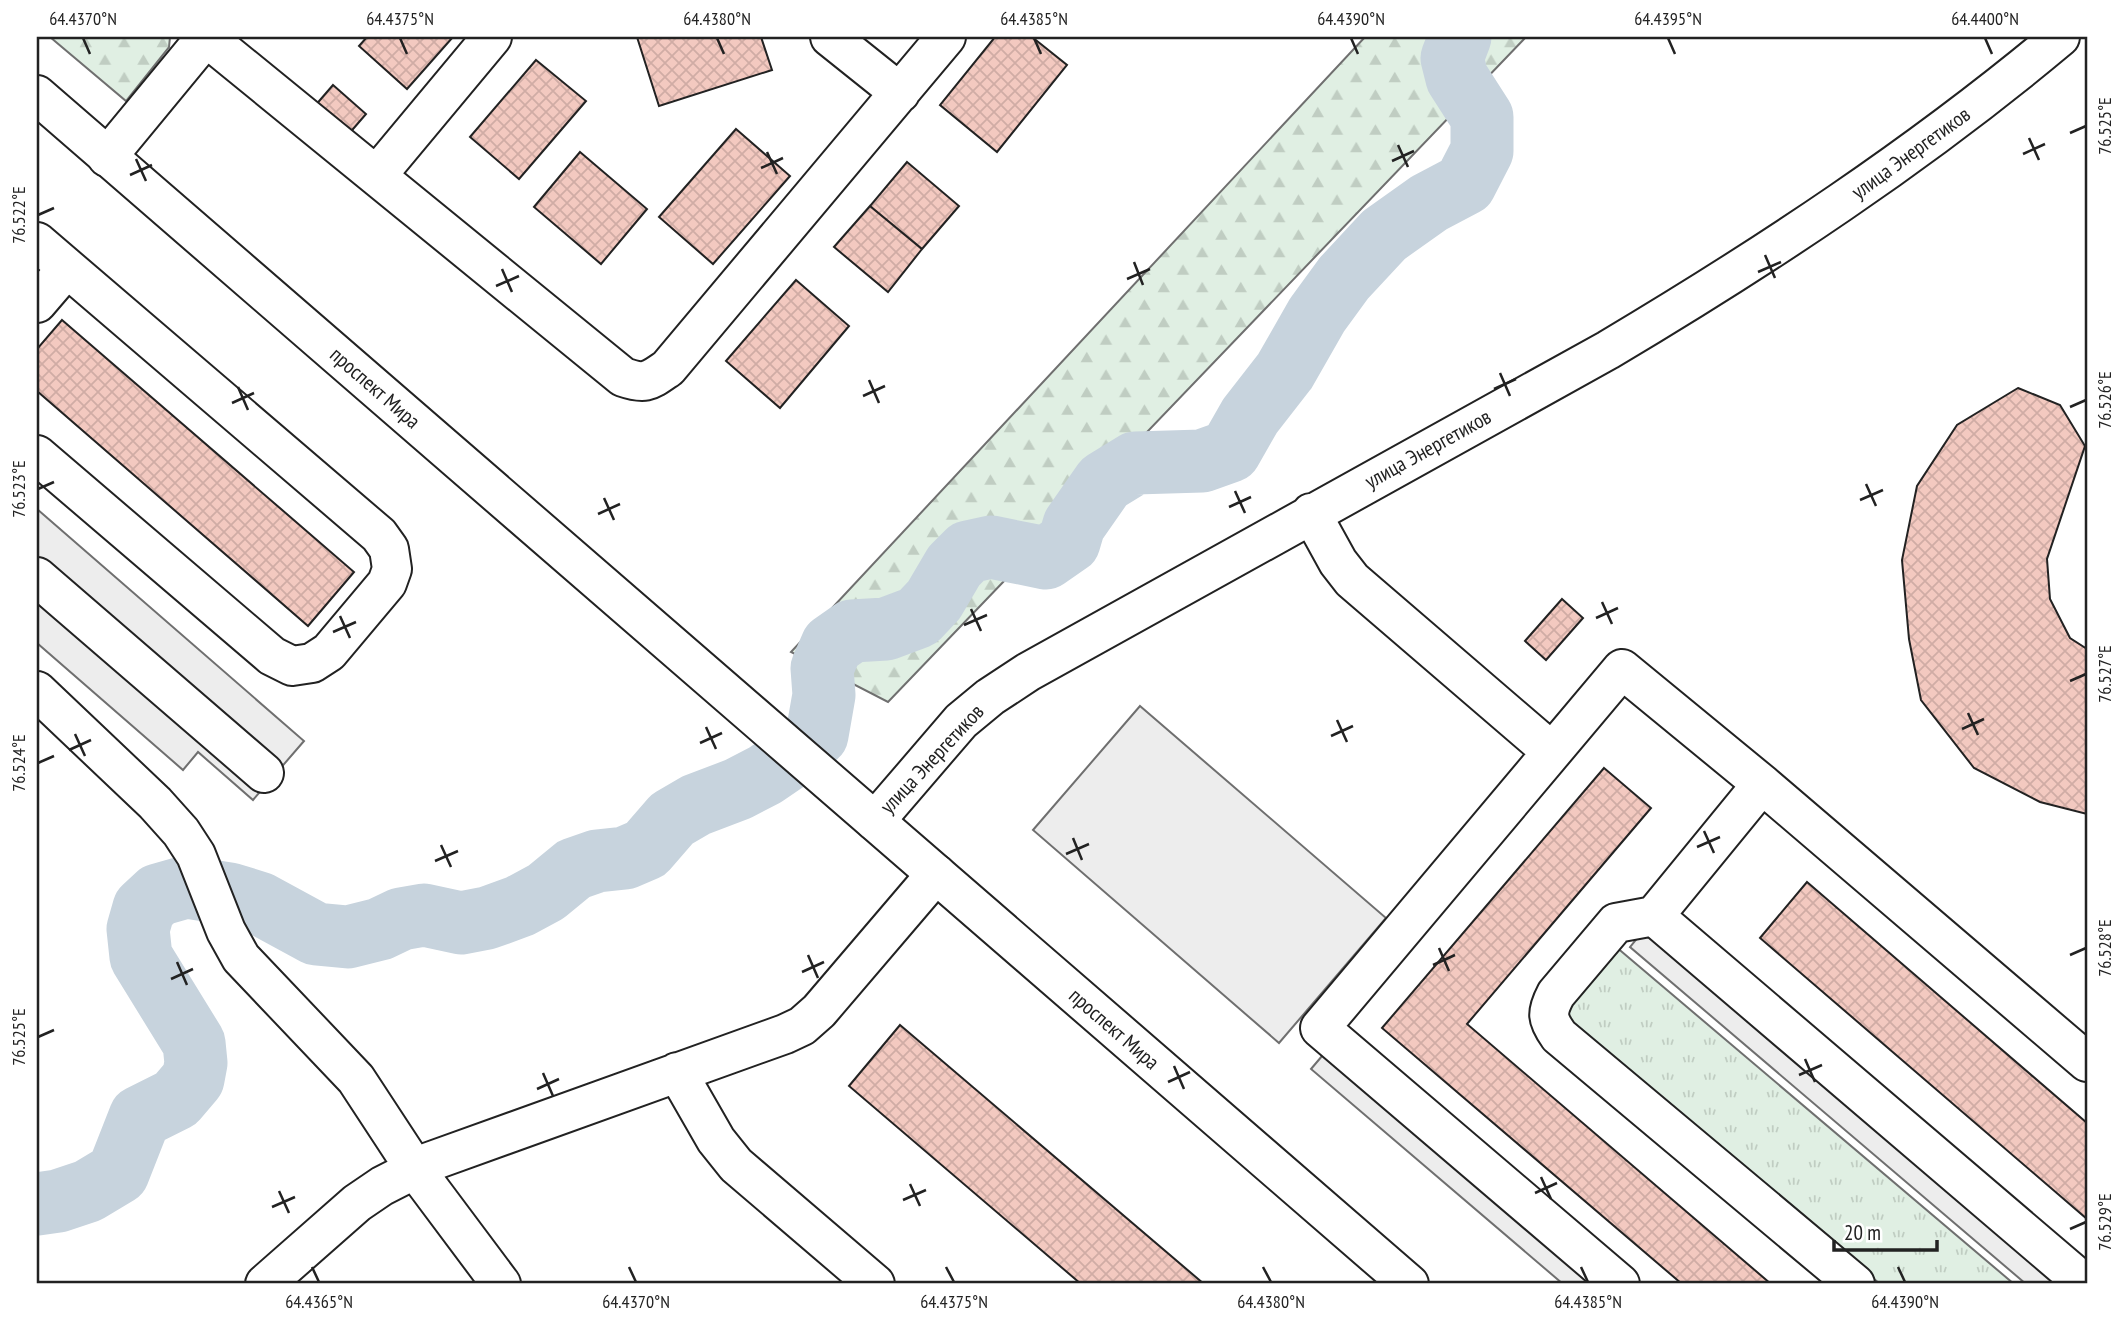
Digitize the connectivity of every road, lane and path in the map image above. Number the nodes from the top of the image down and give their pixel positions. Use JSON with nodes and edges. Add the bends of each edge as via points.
{"nodes":[{"id":1,"x":206,"y":37,"type":"edge"},
{"id":2,"x":492,"y":37,"type":"edge"},
{"id":3,"x":830,"y":37,"type":"edge"},
{"id":4,"x":946,"y":37,"type":"edge"},
{"id":5,"x":2060,"y":37,"type":"edge"},
{"id":6,"x":900,"y":93,"type":"junction"},
{"id":7,"x":37,"y":95,"type":"edge"},
{"id":8,"x":107,"y":157,"type":"junction"},
{"id":9,"x":377,"y":175,"type":"junction"},
{"id":10,"x":37,"y":242,"type":"edge"},
{"id":11,"x":67,"y":268,"type":"junction"},
{"id":12,"x":37,"y":303,"type":"edge"},
{"id":13,"x":37,"y":455,"type":"edge"},
{"id":14,"x":1311,"y":513,"type":"junction"},
{"id":15,"x":37,"y":577,"type":"edge"},
{"id":16,"x":37,"y":691,"type":"edge"},
{"id":17,"x":1552,"y":752,"type":"junction"},
{"id":18,"x":264,"y":773,"type":"dead end"},
{"id":19,"x":1762,"y":784,"type":"junction"},
{"id":20,"x":863,"y":811,"type":"junction"},
{"id":21,"x":936,"y":874,"type":"junction"},
{"id":22,"x":1654,"y":916,"type":"junction"},
{"id":23,"x":2087,"y":1062,"type":"edge"},
{"id":24,"x":677,"y":1072,"type":"junction"},
{"id":25,"x":415,"y":1169,"type":"junction"},
{"id":26,"x":265,"y":1284,"type":"edge"},
{"id":27,"x":501,"y":1284,"type":"edge"},
{"id":28,"x":875,"y":1284,"type":"edge"},
{"id":29,"x":1409,"y":1284,"type":"edge"},
{"id":30,"x":1620,"y":1284,"type":"edge"},
{"id":31,"x":1855,"y":1284,"type":"edge"},
{"id":32,"x":2085,"y":1284,"type":"edge"}],
"edges":[{"from":1,"to":8,"type":"street"},
{"from":1,"to":9,"type":"street"},
{"from":2,"to":9,"type":"street"},
{"from":3,"to":6,"type":"street"},
{"from":4,"to":6,"type":"street"},
{"from":5,"to":14,"type":"street","name":"улица Энергетиков","via":[[1925,145],[1677,309]]},
{"from":6,"to":9,"type":"street","via":[[668,368],[640,383],[623,377]]},
{"from":7,"to":8,"type":"street","name":"проспект Мира"},
{"from":8,"to":20,"type":"street","name":"проспект Мира"},
{"from":10,"to":11,"type":"street"},
{"from":11,"to":12,"type":"street"},
{"from":11,"to":13,"type":"street","via":[[380,534],[392,569],[387,583],[329,652],[312,663],[292,666],[272,656]]},
{"from":14,"to":17,"type":"street","via":[[1352,580]]},
{"from":14,"to":20,"type":"street","name":"улица Энергетиков","via":[[990,697]]},
{"from":15,"to":18,"type":"street"},
{"from":16,"to":25,"type":"street","via":[[181,832],[196,855],[241,958],[356,1079]]},
{"from":17,"to":19,"type":"street","via":[[1622,669]]},
{"from":17,"to":30,"type":"street","via":[[1320,1028]]},
{"from":19,"to":22,"type":"street"},
{"from":19,"to":23,"type":"street"},
{"from":20,"to":21,"type":"street","name":"проспект Мира"},
{"from":21,"to":24,"type":"street","via":[[802,1026]]},
{"from":21,"to":29,"type":"street","name":"проспект Мира"},
{"from":22,"to":31,"type":"street","via":[[1616,923],[1556,994],[1549,1008],[1549,1023]]},
{"from":22,"to":32,"type":"street"},
{"from":24,"to":25,"type":"street"},
{"from":24,"to":28,"type":"street","via":[[736,1165]]},
{"from":25,"to":26,"type":"street","via":[[357,1203]]},
{"from":25,"to":27,"type":"street"}]}
